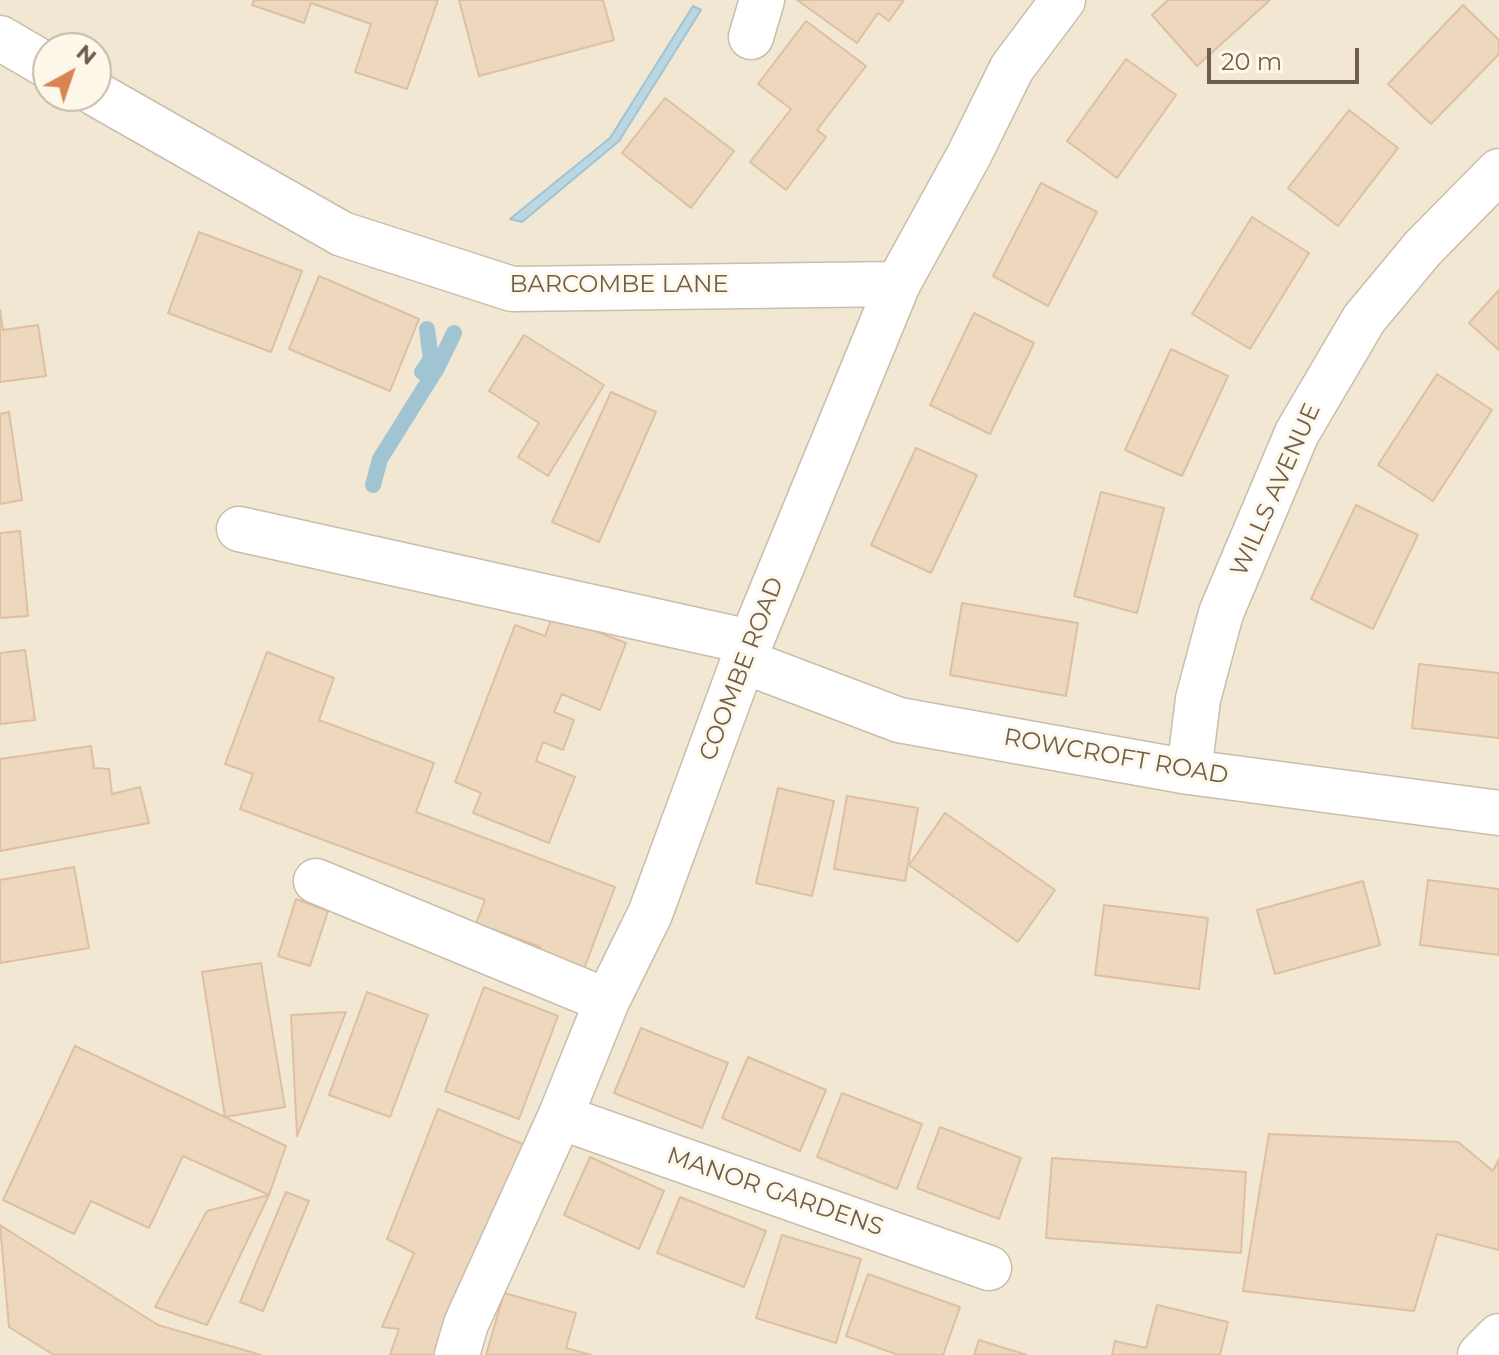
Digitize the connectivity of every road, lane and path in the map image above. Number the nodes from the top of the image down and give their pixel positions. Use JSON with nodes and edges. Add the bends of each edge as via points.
{"nodes":[{"id":1,"x":1063,"y":0,"type":"edge"},
{"id":2,"x":0,"y":38,"type":"edge"},
{"id":3,"x":32,"y":57,"type":"edge"},
{"id":4,"x":112,"y":103,"type":"edge"},
{"id":5,"x":1499,"y":171,"type":"edge"},
{"id":6,"x":898,"y":284,"type":"junction"},
{"id":7,"x":239,"y":529,"type":"dead end"},
{"id":8,"x":747,"y":651,"type":"junction"},
{"id":9,"x":1189,"y":772,"type":"junction"},
{"id":10,"x":1499,"y":813,"type":"edge"},
{"id":11,"x":316,"y":881,"type":"dead end"},
{"id":12,"x":607,"y":1001,"type":"junction"},
{"id":13,"x":560,"y":1117,"type":"junction"},
{"id":14,"x":989,"y":1268,"type":"dead end"},
{"id":15,"x":1499,"y":1336,"type":"edge"},
{"id":16,"x":457,"y":1355,"type":"edge"},
{"id":17,"x":1480,"y":1355,"type":"edge"}],
"edges":[{"from":1,"to":6,"type":"street","name":"COOMBE ROAD","via":[[1012,68]]},
{"from":2,"to":3,"type":"street"},
{"from":4,"to":6,"type":"street","name":"BARCOMBE LANE","via":[[342,234],[512,289]]},
{"from":5,"to":9,"type":"street","name":"WILLS AVENUE","via":[[1423,248],[1364,319],[1297,433],[1221,613],[1198,699]]},
{"from":6,"to":8,"type":"street","name":"COOMBE ROAD"},
{"from":7,"to":8,"type":"street","name":"ROWCROFT ROAD"},
{"from":8,"to":9,"type":"street","name":"ROWCROFT ROAD","via":[[899,720]]},
{"from":8,"to":12,"type":"street","name":"COOMBE ROAD","via":[[650,914]]},
{"from":9,"to":10,"type":"street","name":"ROWCROFT ROAD"},
{"from":11,"to":12,"type":"street"},
{"from":12,"to":13,"type":"street","name":"COOMBE ROAD"},
{"from":13,"to":14,"type":"street","name":"MANOR GARDENS"},
{"from":13,"to":16,"type":"street","name":"COOMBE ROAD","via":[[466,1324]]},
{"from":15,"to":17,"type":"street"}]}
